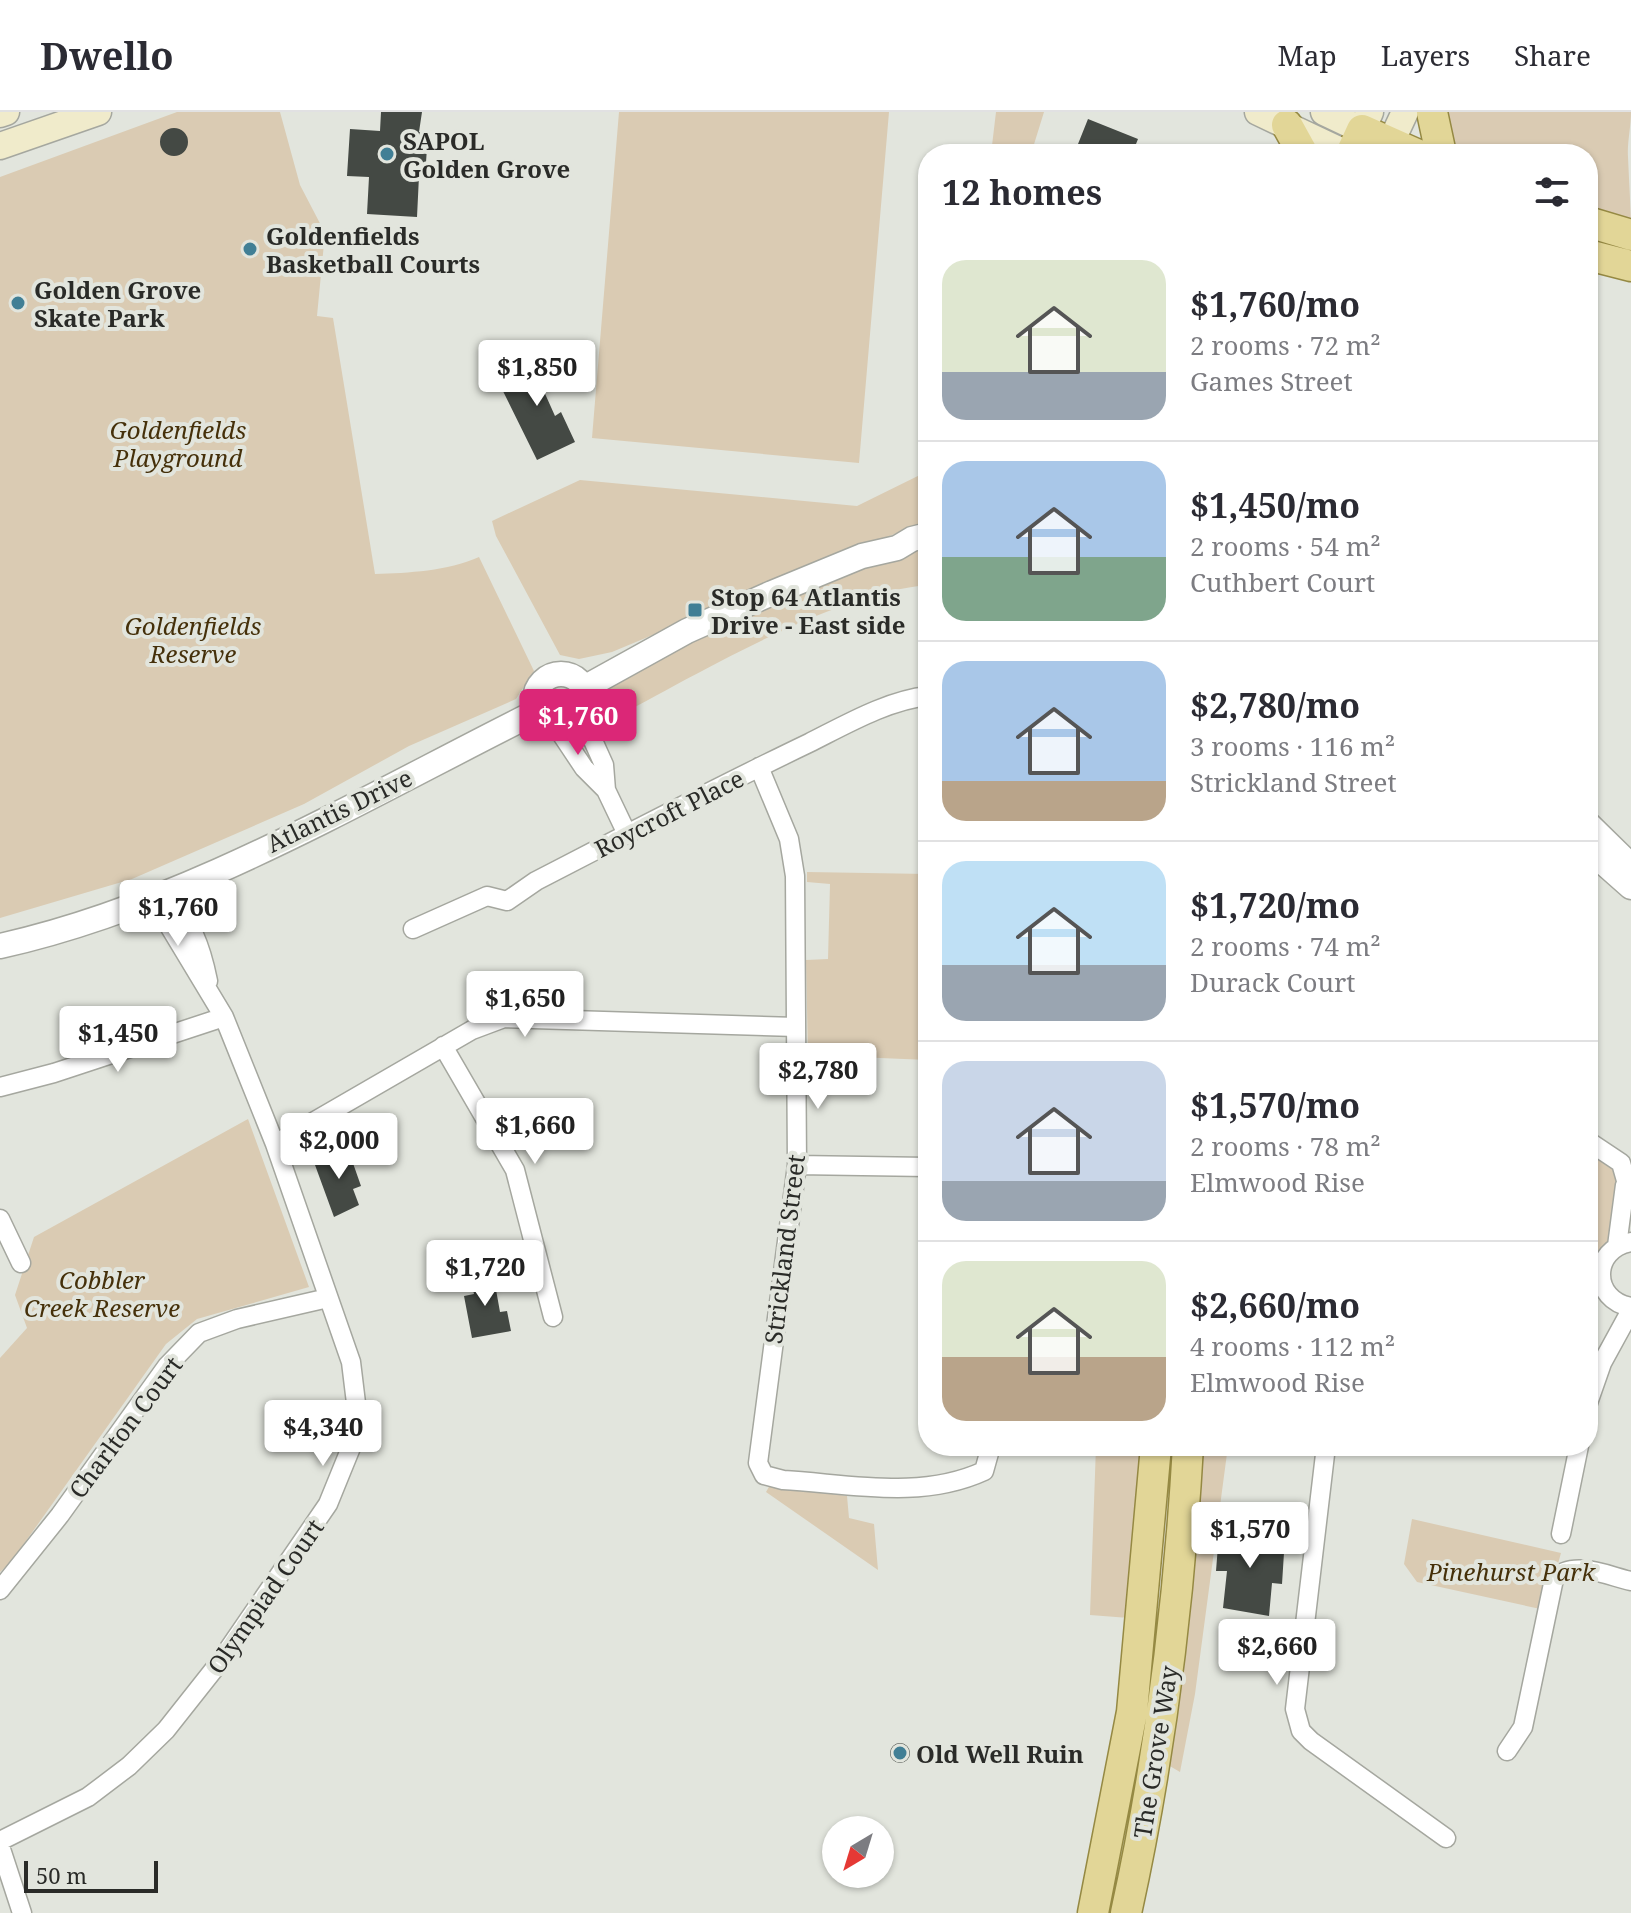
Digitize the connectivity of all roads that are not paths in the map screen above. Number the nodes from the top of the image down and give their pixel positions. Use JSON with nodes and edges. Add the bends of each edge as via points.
{"nodes":[{"id":1,"x":98,"y":112,"type":"edge"},
{"id":2,"x":1258,"y":112,"type":"edge"},
{"id":3,"x":1324,"y":112,"type":"edge"},
{"id":4,"x":1405,"y":112,"type":"edge"},
{"id":5,"x":1432,"y":112,"type":"edge"},
{"id":6,"x":1287,"y":125,"type":"junction"},
{"id":7,"x":1357,"y":137,"type":"edge"},
{"id":8,"x":1297,"y":144,"type":"edge"},
{"id":9,"x":1379,"y":144,"type":"edge"},
{"id":10,"x":1398,"y":144,"type":"edge"},
{"id":11,"x":1439,"y":144,"type":"edge"},
{"id":12,"x":0,"y":146,"type":"edge"},
{"id":13,"x":1598,"y":225,"type":"edge"},
{"id":14,"x":1631,"y":235,"type":"edge"},
{"id":15,"x":1598,"y":258,"type":"edge"},
{"id":16,"x":1631,"y":266,"type":"edge"},
{"id":17,"x":918,"y":538,"type":"edge"},
{"id":18,"x":897,"y":548,"type":"junction"},
{"id":19,"x":918,"y":549,"type":"edge"},
{"id":20,"x":584,"y":688,"type":"junction"},
{"id":21,"x":918,"y":697,"type":"edge"},
{"id":22,"x":582,"y":716,"type":"junction"},
{"id":23,"x":547,"y":718,"type":"junction"},
{"id":24,"x":759,"y":767,"type":"junction"},
{"id":25,"x":606,"y":790,"type":"junction"},
{"id":26,"x":627,"y":834,"type":"junction"},
{"id":27,"x":1598,"y":834,"type":"edge"},
{"id":28,"x":1598,"y":858,"type":"edge"},
{"id":29,"x":1631,"y":866,"type":"edge"},
{"id":30,"x":1631,"y":887,"type":"edge"},
{"id":31,"x":166,"y":893,"type":"junction"},
{"id":32,"x":413,"y":929,"type":"dead end"},
{"id":33,"x":0,"y":946,"type":"edge"},
{"id":34,"x":224,"y":1017,"type":"junction"},
{"id":35,"x":796,"y":1027,"type":"junction"},
{"id":36,"x":443,"y":1046,"type":"junction"},
{"id":37,"x":0,"y":1087,"type":"edge"},
{"id":38,"x":275,"y":1144,"type":"junction"},
{"id":39,"x":1598,"y":1148,"type":"edge"},
{"id":40,"x":797,"y":1165,"type":"junction"},
{"id":41,"x":1626,"y":1166,"type":"edge"},
{"id":42,"x":918,"y":1167,"type":"edge"},
{"id":43,"x":1631,"y":1198,"type":"edge"},
{"id":44,"x":0,"y":1219,"type":"edge"},
{"id":45,"x":1624,"y":1244,"type":"edge"},
{"id":46,"x":21,"y":1263,"type":"dead end"},
{"id":47,"x":328,"y":1298,"type":"junction"},
{"id":48,"x":1612,"y":1300,"type":"junction"},
{"id":49,"x":1631,"y":1308,"type":"edge"},
{"id":50,"x":553,"y":1317,"type":"dead end"},
{"id":51,"x":1602,"y":1363,"type":"junction"},
{"id":52,"x":1598,"y":1374,"type":"edge"},
{"id":53,"x":988,"y":1456,"type":"edge"},
{"id":54,"x":1155,"y":1456,"type":"edge"},
{"id":55,"x":1187,"y":1456,"type":"edge"},
{"id":56,"x":1325,"y":1456,"type":"edge"},
{"id":57,"x":1577,"y":1456,"type":"edge"},
{"id":58,"x":1561,"y":1534,"type":"dead end"},
{"id":59,"x":1631,"y":1581,"type":"edge"},
{"id":60,"x":0,"y":1590,"type":"edge"},
{"id":61,"x":1507,"y":1751,"type":"dead end"},
{"id":62,"x":1446,"y":1838,"type":"dead end"},
{"id":63,"x":0,"y":1844,"type":"edge"},
{"id":64,"x":22,"y":1913,"type":"edge"},
{"id":65,"x":1093,"y":1913,"type":"edge"},
{"id":66,"x":1126,"y":1913,"type":"edge"}],
"edges":[{"from":1,"to":12,"type":"main road"},
{"from":2,"to":6,"type":"main road"},
{"from":3,"to":7,"type":"main road"},
{"from":4,"to":10,"type":"main road"},
{"from":5,"to":11,"type":"main road"},
{"from":6,"to":7,"type":"main road"},
{"from":6,"to":8,"type":"main road"},
{"from":7,"to":9,"type":"main road"},
{"from":13,"to":14,"type":"main road"},
{"from":15,"to":16,"type":"main road"},
{"from":17,"to":18,"type":"street"},
{"from":18,"to":19,"type":"street"},
{"from":18,"to":20,"type":"street","via":[[862,556],[687,631]]},
{"from":20,"to":22,"type":"street","via":[[587,704]]},
{"from":20,"to":23,"type":"street","via":[[567,675],[550,677],[537,692]]},
{"from":21,"to":24,"type":"street","name":"Roycroft Place"},
{"from":22,"to":23,"type":"street","via":[[575,722]]},
{"from":22,"to":25,"type":"street","via":[[604,765]]},
{"from":23,"to":25,"type":"street"},
{"from":23,"to":31,"type":"street","name":"Atlantis Drive"},
{"from":24,"to":26,"type":"street","name":"Roycroft Place"},
{"from":24,"to":35,"type":"street","name":"Strickland Street","via":[[789,839],[795,876]]},
{"from":25,"to":26,"type":"street"},
{"from":26,"to":32,"type":"street","name":"Roycroft Place","via":[[507,901],[487,896]]},
{"from":27,"to":29,"type":"street"},
{"from":28,"to":30,"type":"street"},
{"from":31,"to":33,"type":"street","name":"Atlantis Drive"},
{"from":31,"to":34,"type":"street","name":"Olympiad Court","via":[[168,924]]},
{"from":34,"to":37,"type":"street"},
{"from":34,"to":38,"type":"street","name":"Olympiad Court"},
{"from":35,"to":36,"type":"street","via":[[504,1018]]},
{"from":35,"to":40,"type":"street","name":"Strickland Street"},
{"from":36,"to":38,"type":"street"},
{"from":36,"to":50,"type":"street","via":[[515,1170]]},
{"from":38,"to":47,"type":"street","name":"Olympiad Court"},
{"from":39,"to":41,"type":"street"},
{"from":40,"to":42,"type":"street"},
{"from":40,"to":53,"type":"street","name":"Strickland Street","via":[[758,1448],[764,1475],[906,1489],[957,1483],[984,1471]]},
{"from":41,"to":43,"type":"street"},
{"from":41,"to":45,"type":"street"},
{"from":44,"to":46,"type":"street"},
{"from":45,"to":48,"type":"street","via":[[1606,1255],[1600,1273]]},
{"from":47,"to":60,"type":"street","name":"Charlton Court","via":[[199,1333],[167,1366]]},
{"from":47,"to":63,"type":"street","name":"Olympiad Court","via":[[351,1362],[356,1403],[352,1445],[328,1504],[219,1663],[147,1749],[88,1797]]},
{"from":48,"to":49,"type":"street"},
{"from":48,"to":51,"type":"street"},
{"from":49,"to":51,"type":"street"},
{"from":51,"to":52,"type":"street"},
{"from":54,"to":65,"type":"main road","name":"The Grove Way","via":[[1132,1712]]},
{"from":55,"to":66,"type":"main road","name":"The Grove Way","via":[[1168,1682]]},
{"from":56,"to":62,"type":"street","via":[[1297,1723],[1311,1741]]},
{"from":57,"to":58,"type":"street"},
{"from":59,"to":61,"type":"street","via":[[1574,1569],[1554,1579],[1523,1727]]},
{"from":63,"to":64,"type":"street"}]}
